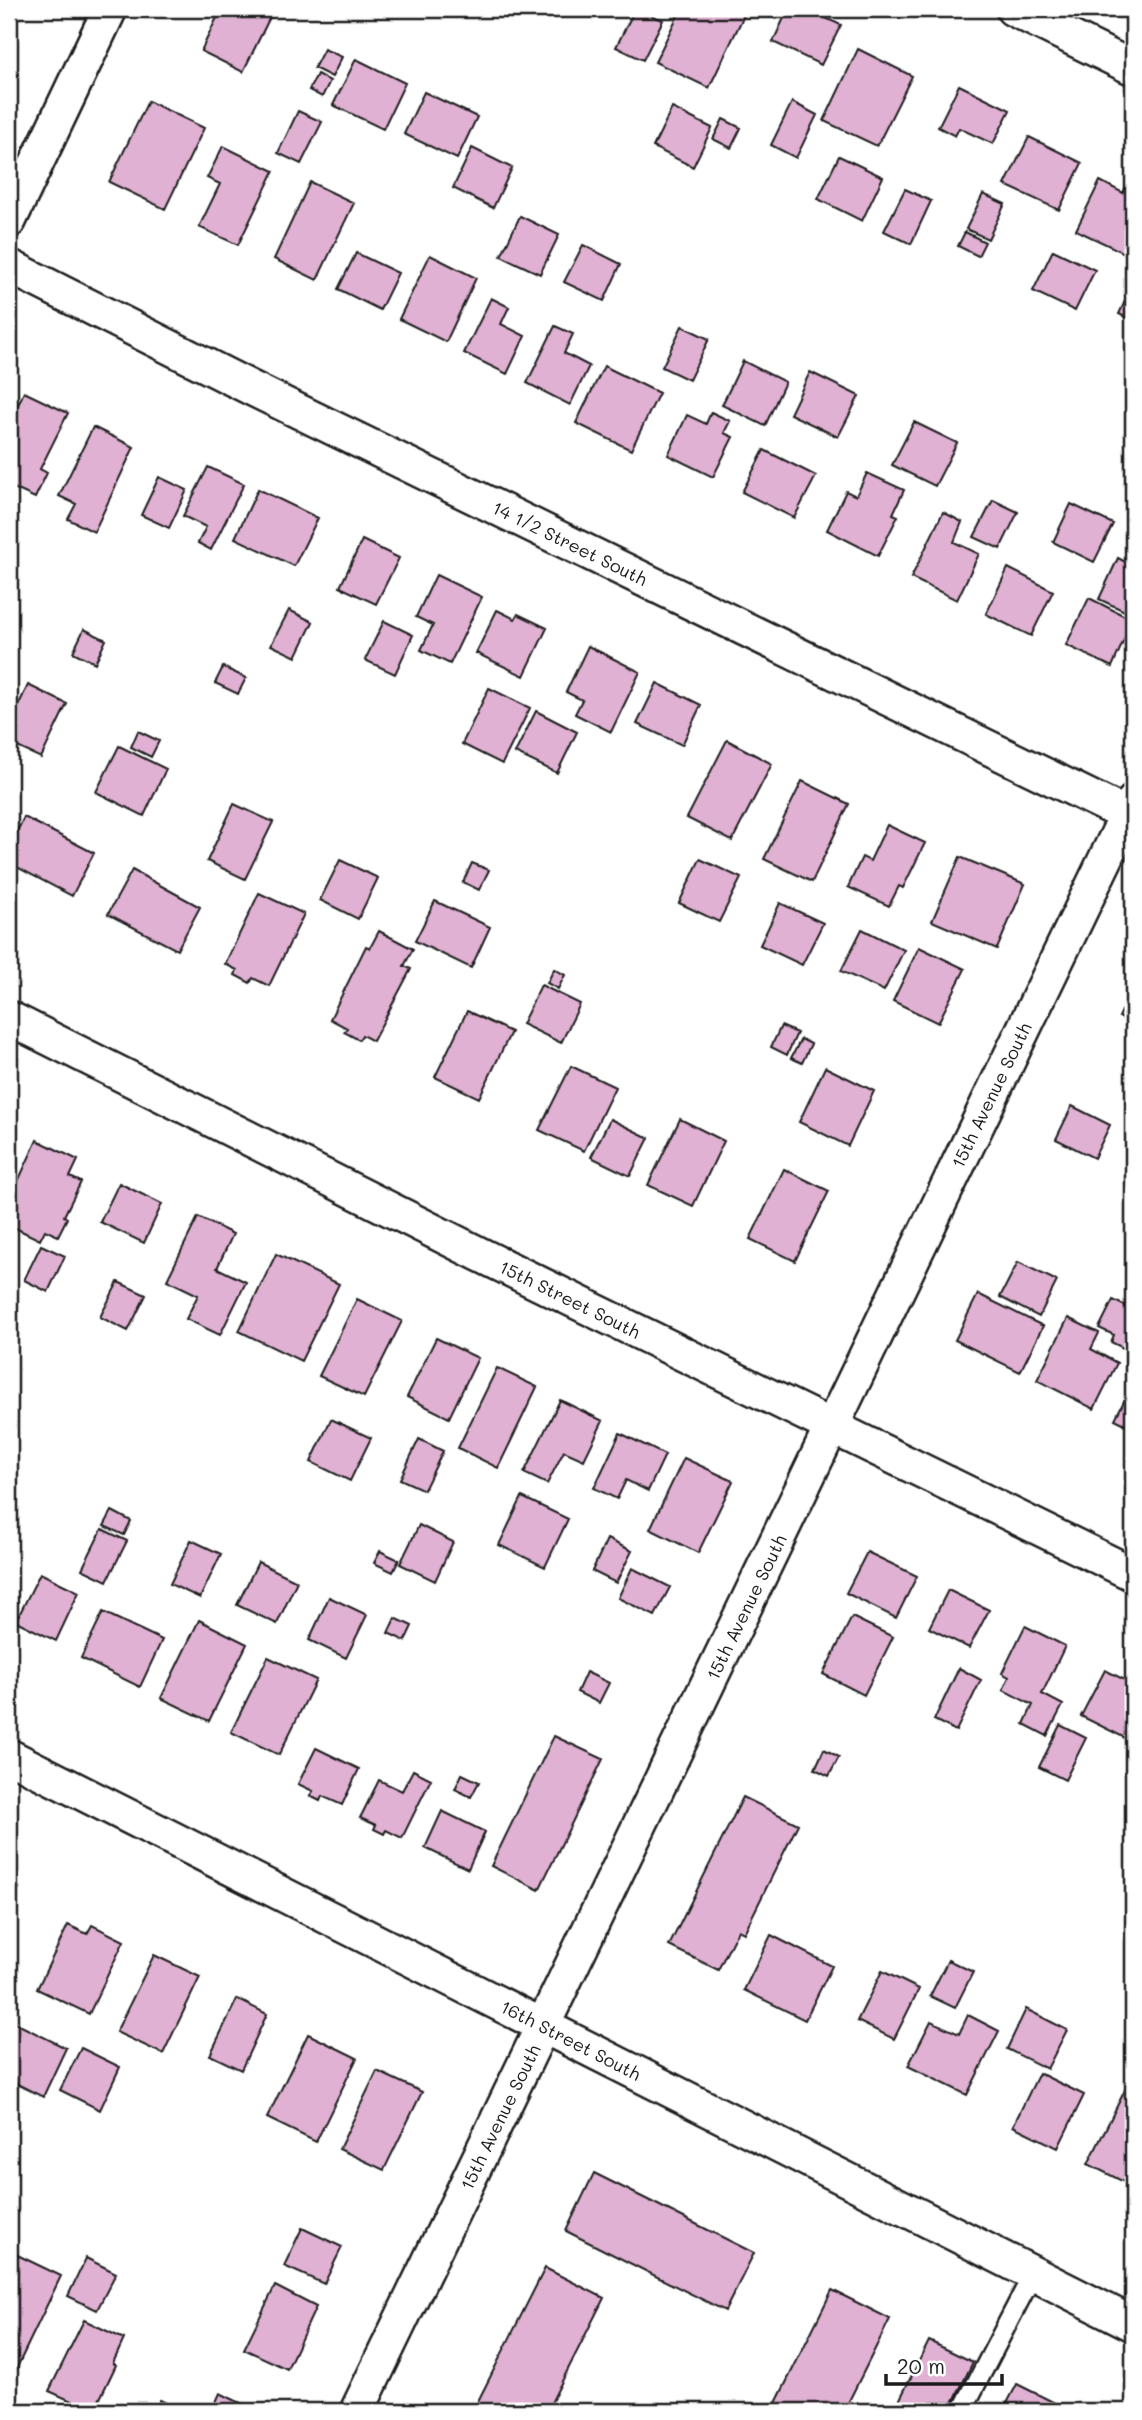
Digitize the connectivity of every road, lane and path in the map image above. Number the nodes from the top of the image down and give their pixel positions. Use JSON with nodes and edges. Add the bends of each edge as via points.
{"nodes":[{"id":1,"x":110,"y":9,"type":"edge"},
{"id":2,"x":1013,"y":9,"type":"edge"},
{"id":3,"x":1133,"y":68,"type":"edge"},
{"id":4,"x":9,"y":221,"type":"edge"},
{"id":5,"x":9,"y":266,"type":"edge"},
{"id":6,"x":1131,"y":811,"type":"edge"},
{"id":7,"x":9,"y":1018,"type":"edge"},
{"id":8,"x":832,"y":1427,"type":"junction"},
{"id":9,"x":1133,"y":1574,"type":"edge"},
{"id":10,"x":9,"y":1756,"type":"edge"},
{"id":11,"x":544,"y":2026,"type":"junction"},
{"id":12,"x":1033,"y":2274,"type":"junction"},
{"id":13,"x":1133,"y":2324,"type":"edge"},
{"id":14,"x":358,"y":2411,"type":"edge"},
{"id":15,"x":962,"y":2411,"type":"edge"}],
"edges":[{"from":1,"to":4,"type":"street"},
{"from":2,"to":3,"type":"street"},
{"from":5,"to":6,"type":"street","name":"14 1/2 Street South","via":[[265,395]]},
{"from":6,"to":8,"type":"street","name":"15th Avenue South"},
{"from":7,"to":8,"type":"street","name":"15th Street South"},
{"from":8,"to":9,"type":"street","name":"15th Street South"},
{"from":8,"to":11,"type":"street","name":"15th Avenue South"},
{"from":10,"to":11,"type":"street","name":"16th Street South"},
{"from":11,"to":12,"type":"street","name":"16th Street South"},
{"from":11,"to":14,"type":"street","name":"15th Avenue South"},
{"from":12,"to":13,"type":"street","name":"16th Street South"},
{"from":12,"to":15,"type":"lane"}]}
